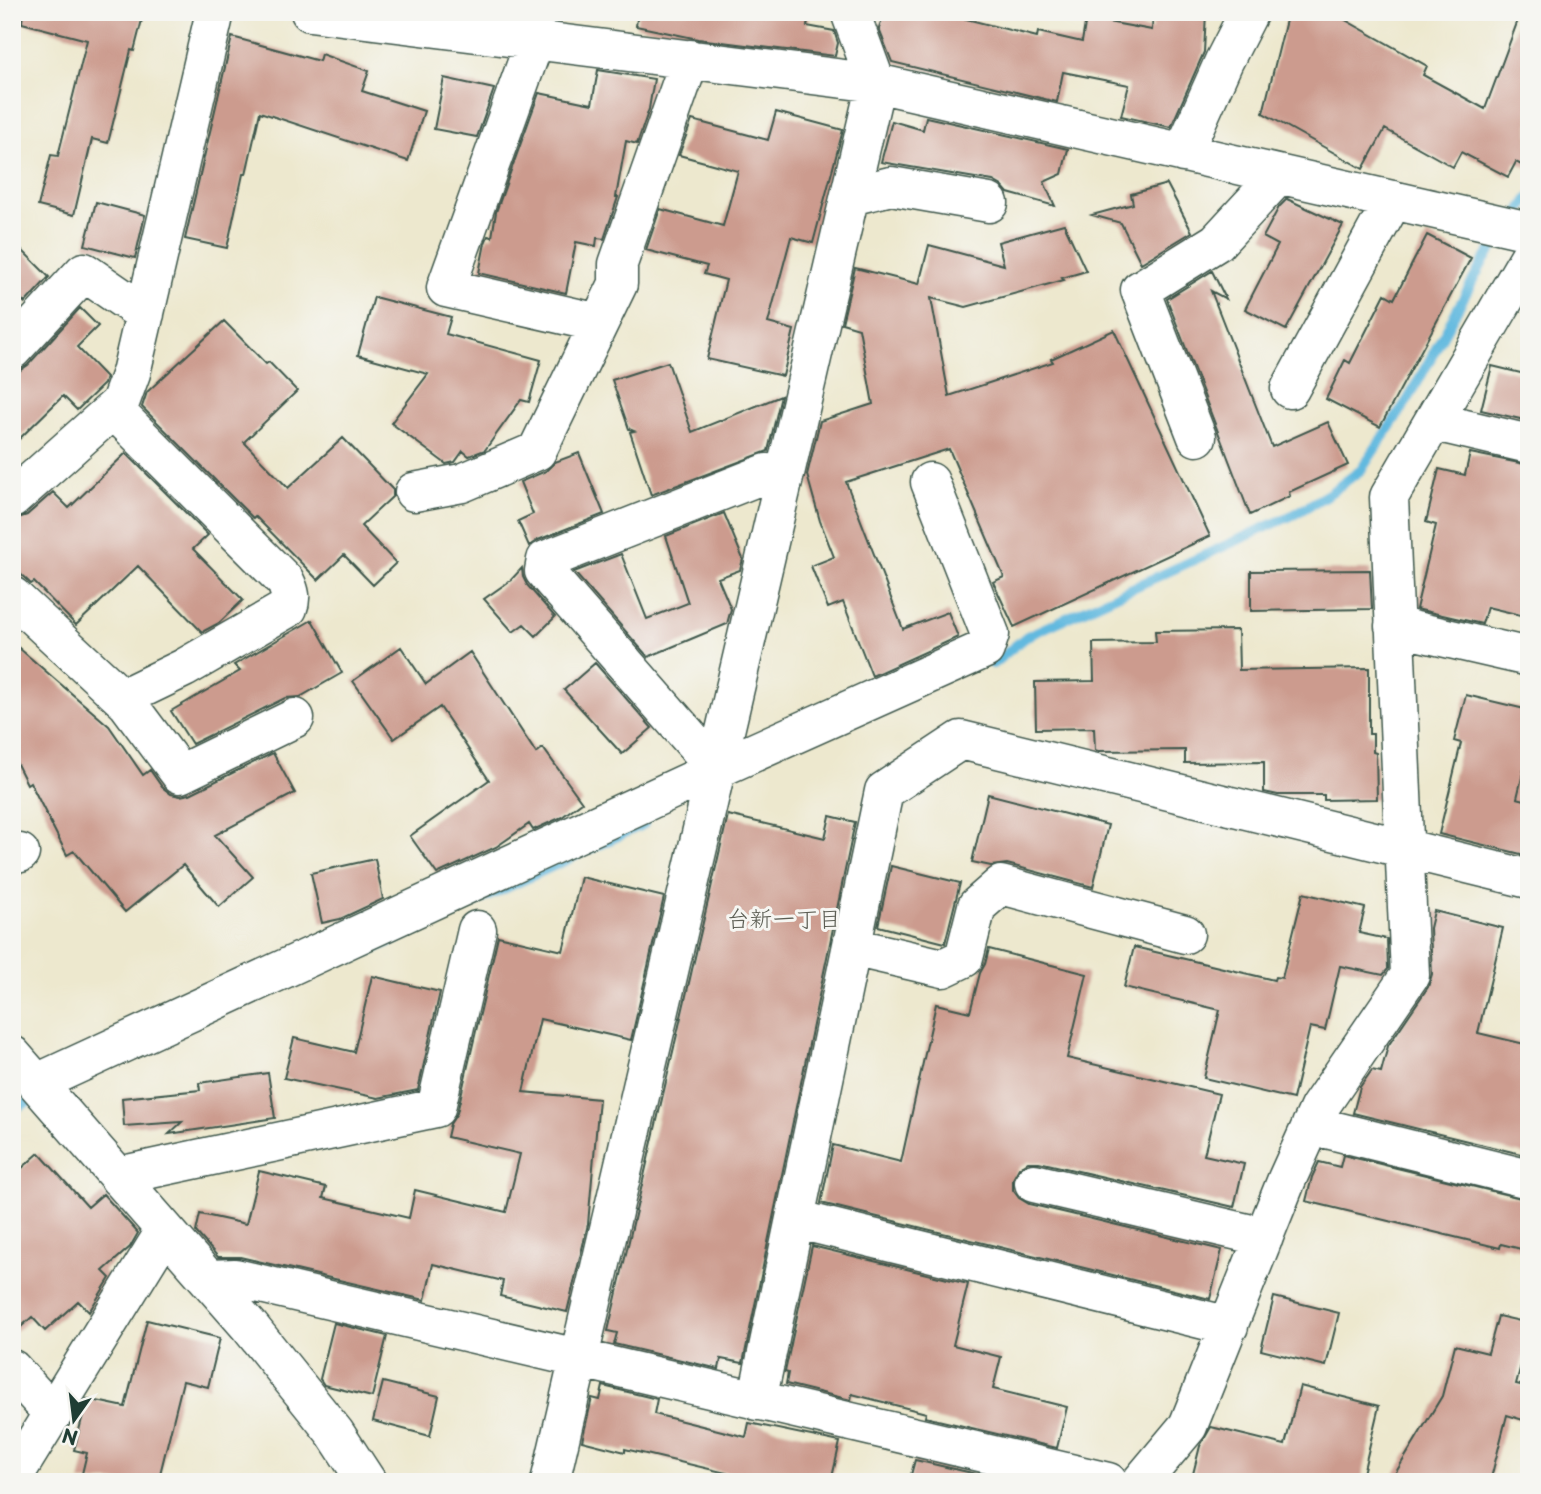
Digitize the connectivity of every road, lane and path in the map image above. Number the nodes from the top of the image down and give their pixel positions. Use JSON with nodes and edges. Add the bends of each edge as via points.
{"nodes":[{"id":1,"x":215,"y":12,"type":"edge"},
{"id":2,"x":310,"y":12,"type":"edge"},
{"id":3,"x":850,"y":12,"type":"edge"},
{"id":4,"x":1248,"y":12,"type":"edge"},
{"id":5,"x":535,"y":40,"type":"junction"},
{"id":6,"x":690,"y":60,"type":"junction"},
{"id":7,"x":876,"y":83,"type":"junction"},
{"id":8,"x":1183,"y":153,"type":"junction"},
{"id":9,"x":1279,"y":175,"type":"junction"},
{"id":10,"x":850,"y":196,"type":"junction"},
{"id":11,"x":1393,"y":200,"type":"junction"},
{"id":12,"x":989,"y":203,"type":"dead end"},
{"id":13,"x":1529,"y":231,"type":"edge"},
{"id":14,"x":1529,"y":257,"type":"edge"},
{"id":15,"x":145,"y":314,"type":"junction"},
{"id":16,"x":599,"y":323,"type":"junction"},
{"id":17,"x":12,"y":350,"type":"edge"},
{"id":18,"x":1290,"y":389,"type":"dead end"},
{"id":19,"x":114,"y":410,"type":"junction"},
{"id":20,"x":1435,"y":422,"type":"junction"},
{"id":21,"x":1197,"y":437,"type":"dead end"},
{"id":22,"x":1529,"y":444,"type":"edge"},
{"id":23,"x":785,"y":474,"type":"junction"},
{"id":24,"x":930,"y":482,"type":"dead end"},
{"id":25,"x":414,"y":492,"type":"dead end"},
{"id":26,"x":12,"y":499,"type":"edge"},
{"id":27,"x":12,"y":596,"type":"edge"},
{"id":28,"x":1394,"y":626,"type":"junction"},
{"id":29,"x":1529,"y":657,"type":"edge"},
{"id":30,"x":122,"y":698,"type":"junction"},
{"id":31,"x":295,"y":718,"type":"dead end"},
{"id":32,"x":716,"y":769,"type":"junction"},
{"id":33,"x":1405,"y":850,"type":"junction"},
{"id":34,"x":1529,"y":879,"type":"edge"},
{"id":35,"x":477,"y":930,"type":"dead end"},
{"id":36,"x":1185,"y":934,"type":"dead end"},
{"id":37,"x":852,"y":947,"type":"junction"},
{"id":38,"x":12,"y":1055,"type":"edge"},
{"id":39,"x":37,"y":1083,"type":"junction"},
{"id":40,"x":1311,"y":1125,"type":"junction"},
{"id":41,"x":120,"y":1178,"type":"junction"},
{"id":42,"x":1529,"y":1179,"type":"edge"},
{"id":43,"x":1034,"y":1183,"type":"dead end"},
{"id":44,"x":795,"y":1219,"type":"junction"},
{"id":45,"x":165,"y":1231,"type":"junction"},
{"id":46,"x":1264,"y":1237,"type":"junction"},
{"id":47,"x":210,"y":1279,"type":"junction"},
{"id":48,"x":1229,"y":1326,"type":"junction"},
{"id":49,"x":580,"y":1357,"type":"junction"},
{"id":50,"x":12,"y":1368,"type":"edge"},
{"id":51,"x":757,"y":1401,"type":"junction"},
{"id":52,"x":53,"y":1414,"type":"junction"},
{"id":53,"x":12,"y":1479,"type":"edge"},
{"id":54,"x":367,"y":1482,"type":"edge"},
{"id":55,"x":550,"y":1482,"type":"edge"},
{"id":56,"x":1108,"y":1482,"type":"edge"},
{"id":57,"x":1140,"y":1482,"type":"edge"}],
"edges":[{"from":1,"to":15,"type":"street"},
{"from":2,"to":5,"type":"street"},
{"from":3,"to":7,"type":"street"},
{"from":4,"to":8,"type":"street"},
{"from":5,"to":6,"type":"street"},
{"from":5,"to":16,"type":"street","via":[[446,288]]},
{"from":6,"to":7,"type":"street"},
{"from":6,"to":16,"type":"street","via":[[618,264],[618,284]]},
{"from":7,"to":8,"type":"street"},
{"from":7,"to":10,"type":"street"},
{"from":8,"to":9,"type":"street"},
{"from":9,"to":11,"type":"street"},
{"from":9,"to":21,"type":"street","via":[[1217,242],[1140,290]]},
{"from":10,"to":12,"type":"street","via":[[891,186]]},
{"from":10,"to":23,"type":"street"},
{"from":11,"to":13,"type":"street"},
{"from":11,"to":18,"type":"street"},
{"from":14,"to":20,"type":"street"},
{"from":15,"to":17,"type":"street","via":[[84,272]]},
{"from":15,"to":19,"type":"street","via":[[131,373]]},
{"from":16,"to":25,"type":"street","via":[[537,451],[462,483]]},
{"from":19,"to":26,"type":"street"},
{"from":19,"to":30,"type":"street","via":[[285,581],[291,600],[288,608]]},
{"from":20,"to":22,"type":"street"},
{"from":20,"to":28,"type":"street","via":[[1389,497]]},
{"from":23,"to":32,"type":"street"},
{"from":23,"to":32,"type":"street","via":[[767,473],[546,560],[544,571]]},
{"from":24,"to":32,"type":"street","via":[[990,634],[985,649]]},
{"from":27,"to":30,"type":"street"},
{"from":28,"to":29,"type":"street"},
{"from":28,"to":33,"type":"street"},
{"from":30,"to":31,"type":"street","via":[[180,774]]},
{"from":32,"to":39,"type":"street"},
{"from":32,"to":49,"type":"street"},
{"from":33,"to":34,"type":"street"},
{"from":33,"to":37,"type":"street","via":[[961,740],[884,791]]},
{"from":33,"to":40,"type":"street","via":[[1410,975]]},
{"from":35,"to":41,"type":"street","via":[[436,1108]]},
{"from":36,"to":37,"type":"street","via":[[1001,885],[977,906],[964,958],[943,968]]},
{"from":37,"to":44,"type":"street"},
{"from":38,"to":39,"type":"street"},
{"from":39,"to":41,"type":"street"},
{"from":40,"to":42,"type":"street"},
{"from":40,"to":46,"type":"street"},
{"from":41,"to":45,"type":"street"},
{"from":43,"to":46,"type":"street"},
{"from":44,"to":48,"type":"street"},
{"from":44,"to":51,"type":"street"},
{"from":45,"to":47,"type":"street"},
{"from":45,"to":52,"type":"street"},
{"from":46,"to":48,"type":"street"},
{"from":47,"to":49,"type":"street","via":[[235,1278]]},
{"from":47,"to":54,"type":"street","via":[[335,1433]]},
{"from":48,"to":57,"type":"street","via":[[1188,1426]]},
{"from":49,"to":51,"type":"street"},
{"from":49,"to":55,"type":"street"},
{"from":50,"to":52,"type":"street"},
{"from":51,"to":56,"type":"street"},
{"from":52,"to":53,"type":"street"}]}
